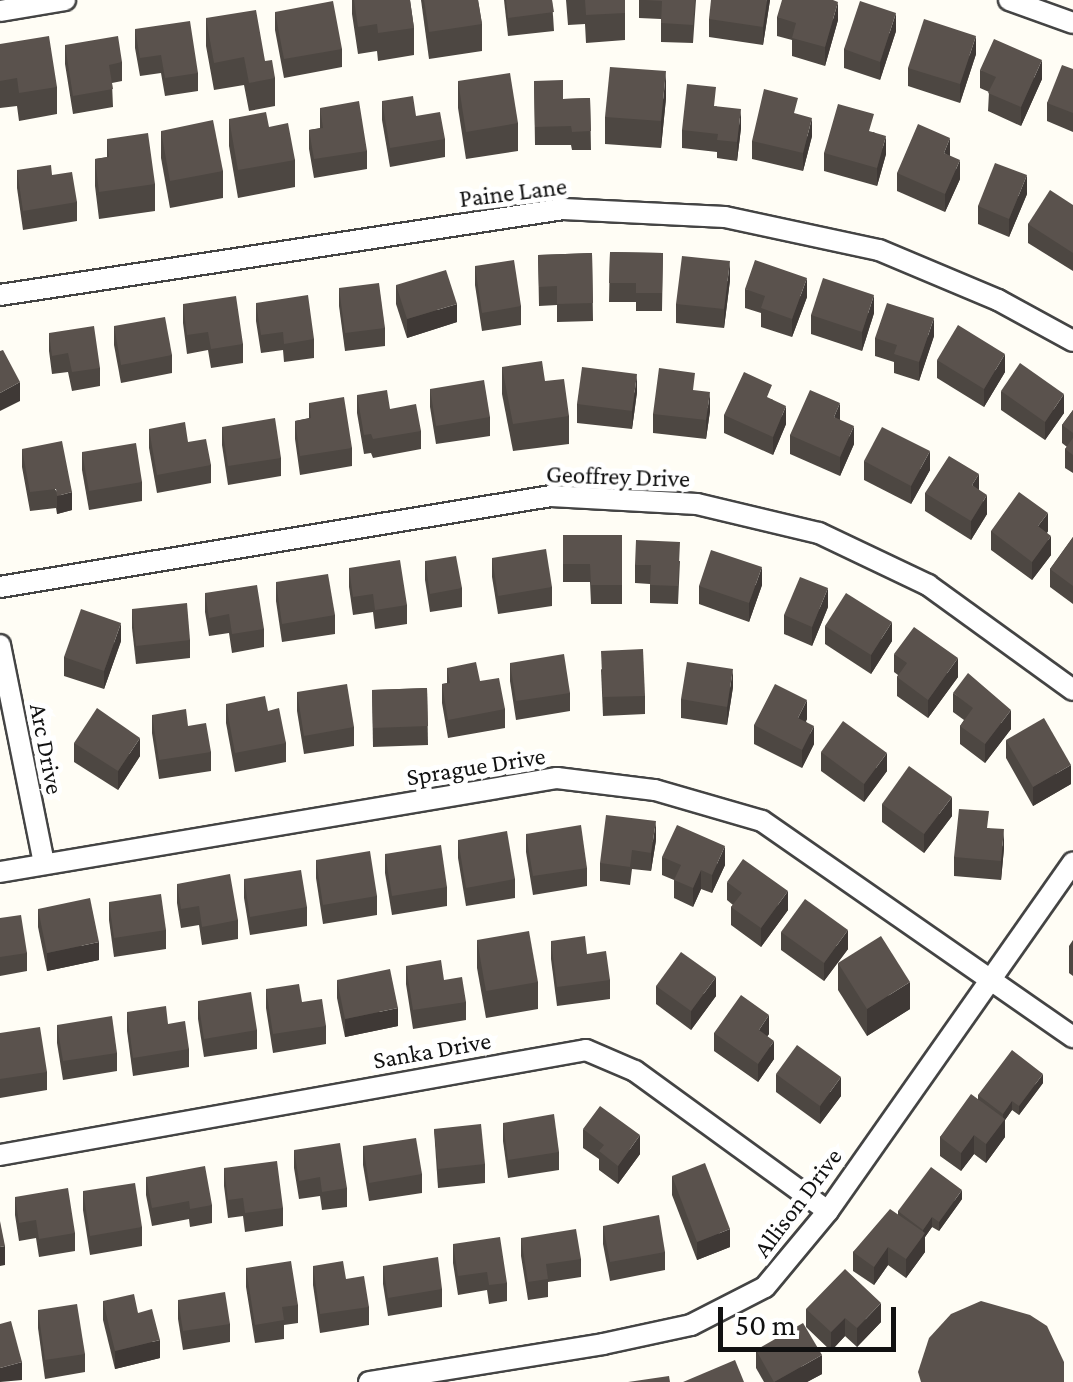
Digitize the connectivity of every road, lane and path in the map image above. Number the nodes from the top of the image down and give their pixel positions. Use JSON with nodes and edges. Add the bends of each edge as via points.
{"nodes":[{"id":1,"x":66,"y":0,"type":"edge"},
{"id":2,"x":1009,"y":0,"type":"edge"},
{"id":3,"x":0,"y":12,"type":"edge"},
{"id":4,"x":1073,"y":23,"type":"edge"},
{"id":5,"x":0,"y":296,"type":"edge"},
{"id":6,"x":1073,"y":341,"type":"edge"},
{"id":7,"x":0,"y":587,"type":"edge"},
{"id":8,"x":0,"y":645,"type":"edge"},
{"id":9,"x":1073,"y":690,"type":"edge"},
{"id":10,"x":1073,"y":862,"type":"edge"},
{"id":11,"x":44,"y":864,"type":"junction"},
{"id":12,"x":0,"y":872,"type":"edge"},
{"id":13,"x":990,"y":977,"type":"junction"},
{"id":14,"x":1073,"y":1037,"type":"edge"},
{"id":15,"x":0,"y":1156,"type":"edge"},
{"id":16,"x":828,"y":1211,"type":"junction"},
{"id":17,"x":368,"y":1382,"type":"edge"}],
"edges":[{"from":1,"to":3,"type":"street"},
{"from":2,"to":4,"type":"street"},
{"from":5,"to":6,"type":"street","name":"Paine Lane","via":[[563,209],[725,216],[879,250],[998,300]]},
{"from":7,"to":9,"type":"street","name":"Geoffrey Drive","via":[[551,496],[697,504],[819,533],[928,585]]},
{"from":8,"to":11,"type":"street","name":"Arc Drive"},
{"from":10,"to":13,"type":"street","name":"Allison Drive"},
{"from":11,"to":12,"type":"street","name":"Sprague Drive"},
{"from":11,"to":13,"type":"street","name":"Sprague Drive","via":[[558,778],[656,790],[762,821]]},
{"from":13,"to":14,"type":"street","name":"Sprague Drive"},
{"from":13,"to":16,"type":"street","name":"Allison Drive"},
{"from":15,"to":16,"type":"street","name":"Sanka Drive","via":[[586,1050],[635,1072]]},
{"from":16,"to":17,"type":"street","name":"Allison Drive","via":[[765,1288],[691,1325]]}]}
